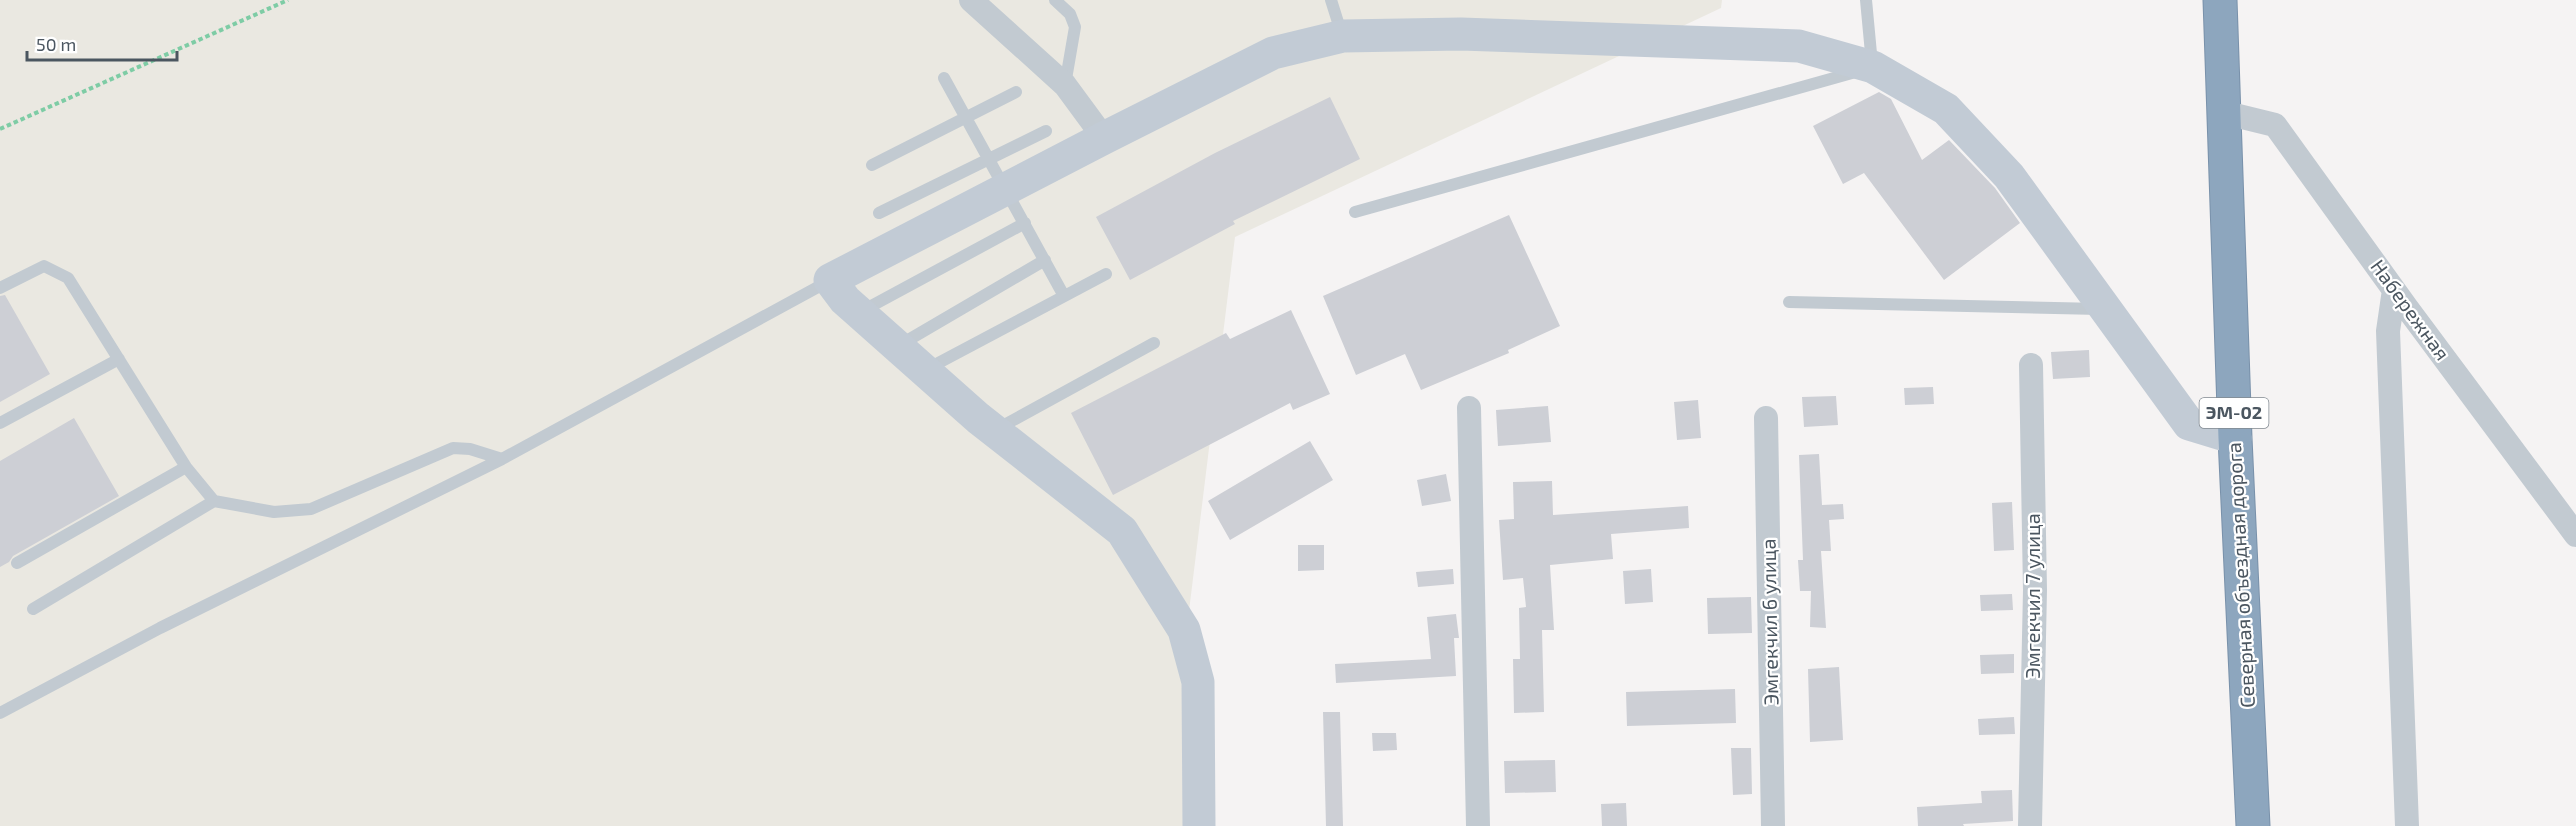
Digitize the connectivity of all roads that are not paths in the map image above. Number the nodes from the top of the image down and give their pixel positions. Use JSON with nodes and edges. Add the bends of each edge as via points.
{"nodes":[{"id":1,"x":971,"y":0,"type":"edge"},
{"id":2,"x":1055,"y":0,"type":"edge"},
{"id":3,"x":1331,"y":0,"type":"edge"},
{"id":4,"x":1866,"y":0,"type":"edge"},
{"id":5,"x":2220,"y":0,"type":"edge"},
{"id":6,"x":1342,"y":36,"type":"junction"},
{"id":7,"x":1873,"y":67,"type":"junction"},
{"id":8,"x":944,"y":78,"type":"dead end"},
{"id":9,"x":1065,"y":85,"type":"junction"},
{"id":10,"x":1016,"y":92,"type":"dead end"},
{"id":11,"x":2226,"y":113,"type":"junction"},
{"id":12,"x":966,"y":118,"type":"junction"},
{"id":13,"x":1046,"y":131,"type":"dead end"},
{"id":14,"x":1104,"y":138,"type":"junction"},
{"id":15,"x":990,"y":160,"type":"junction"},
{"id":16,"x":872,"y":165,"type":"dead end"},
{"id":17,"x":1006,"y":189,"type":"junction"},
{"id":18,"x":1355,"y":212,"type":"dead end"},
{"id":19,"x":879,"y":213,"type":"dead end"},
{"id":20,"x":1025,"y":223,"type":"junction"},
{"id":21,"x":1044,"y":260,"type":"junction"},
{"id":22,"x":1106,"y":274,"type":"dead end"},
{"id":23,"x":830,"y":280,"type":"junction"},
{"id":24,"x":0,"y":288,"type":"edge"},
{"id":25,"x":2394,"y":290,"type":"junction"},
{"id":26,"x":1064,"y":296,"type":"junction"},
{"id":27,"x":1789,"y":302,"type":"dead end"},
{"id":28,"x":2105,"y":309,"type":"junction"},
{"id":29,"x":860,"y":312,"type":"junction"},
{"id":30,"x":1154,"y":343,"type":"dead end"},
{"id":31,"x":897,"y":346,"type":"junction"},
{"id":32,"x":119,"y":359,"type":"junction"},
{"id":33,"x":2031,"y":366,"type":"dead end"},
{"id":34,"x":924,"y":370,"type":"junction"},
{"id":35,"x":1469,"y":408,"type":"dead end"},
{"id":36,"x":1766,"y":418,"type":"dead end"},
{"id":37,"x":0,"y":423,"type":"edge"},
{"id":38,"x":993,"y":431,"type":"junction"},
{"id":39,"x":2235,"y":438,"type":"junction"},
{"id":40,"x":502,"y":459,"type":"junction"},
{"id":41,"x":186,"y":467,"type":"junction"},
{"id":42,"x":214,"y":501,"type":"junction"},
{"id":43,"x":2576,"y":535,"type":"edge"},
{"id":44,"x":16,"y":563,"type":"dead end"},
{"id":45,"x":33,"y":609,"type":"dead end"},
{"id":46,"x":0,"y":713,"type":"edge"},
{"id":47,"x":1199,"y":826,"type":"edge"},
{"id":48,"x":1478,"y":826,"type":"edge"},
{"id":49,"x":1773,"y":826,"type":"edge"},
{"id":50,"x":2030,"y":826,"type":"edge"},
{"id":51,"x":2253,"y":826,"type":"edge"},
{"id":52,"x":2407,"y":826,"type":"edge"}],
"edges":[{"from":1,"to":9,"type":"street"},
{"from":2,"to":9,"type":"lane","via":[[1070,14],[1075,27]]},
{"from":3,"to":6,"type":"lane"},
{"from":4,"to":7,"type":"lane"},
{"from":5,"to":11,"type":"highway","name":"Северная объездная дорога","number":"ЭМ-02"},
{"from":6,"to":7,"type":"street","via":[[1461,34],[1799,46]]},
{"from":6,"to":14,"type":"street","via":[[1274,53]]},
{"from":7,"to":18,"type":"lane"},
{"from":7,"to":28,"type":"street","via":[[1946,109],[2009,176]]},
{"from":8,"to":12,"type":"lane"},
{"from":9,"to":14,"type":"street"},
{"from":10,"to":12,"type":"lane"},
{"from":11,"to":25,"type":"street","name":"Набережная","via":[[2276,125]]},
{"from":11,"to":39,"type":"highway","name":"Северная объездная дорога","number":"ЭМ-02"},
{"from":12,"to":15,"type":"lane"},
{"from":12,"to":16,"type":"lane"},
{"from":13,"to":15,"type":"lane"},
{"from":14,"to":17,"type":"street"},
{"from":15,"to":17,"type":"lane"},
{"from":15,"to":19,"type":"lane"},
{"from":17,"to":20,"type":"lane"},
{"from":17,"to":23,"type":"street"},
{"from":20,"to":21,"type":"lane"},
{"from":20,"to":29,"type":"lane"},
{"from":21,"to":26,"type":"lane"},
{"from":21,"to":31,"type":"lane"},
{"from":22,"to":26,"type":"lane"},
{"from":23,"to":29,"type":"street"},
{"from":23,"to":40,"type":"lane"},
{"from":24,"to":32,"type":"lane","via":[[44,266],[68,278]]},
{"from":25,"to":43,"type":"street","name":"Набережная"},
{"from":25,"to":52,"type":"street","via":[[2388,331]]},
{"from":26,"to":34,"type":"lane"},
{"from":27,"to":28,"type":"lane"},
{"from":28,"to":39,"type":"street","via":[[2189,424]]},
{"from":29,"to":31,"type":"street"},
{"from":30,"to":38,"type":"lane"},
{"from":31,"to":34,"type":"street"},
{"from":32,"to":37,"type":"lane"},
{"from":32,"to":41,"type":"lane"},
{"from":33,"to":50,"type":"street","name":"Эмгекчил 7 улица","via":[[2035,590]]},
{"from":34,"to":38,"type":"street"},
{"from":35,"to":48,"type":"street"},
{"from":36,"to":49,"type":"street","name":"Эмгекчил 6 улица"},
{"from":38,"to":47,"type":"street","via":[[1122,531],[1184,630],[1198,682]]},
{"from":39,"to":51,"type":"highway","name":"Северная объездная дорога","number":"ЭМ-02"},
{"from":40,"to":42,"type":"lane","via":[[453,448],[311,509],[274,512]]},
{"from":40,"to":46,"type":"lane","via":[[160,628]]},
{"from":41,"to":42,"type":"lane"},
{"from":41,"to":44,"type":"lane"},
{"from":42,"to":45,"type":"lane"}]}
